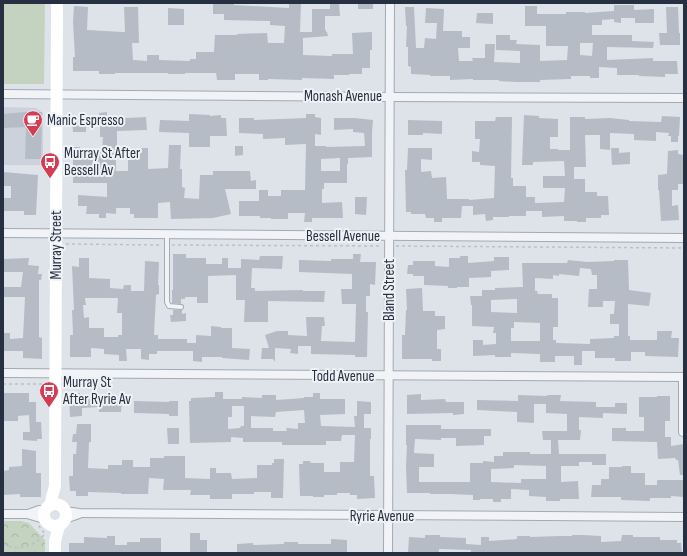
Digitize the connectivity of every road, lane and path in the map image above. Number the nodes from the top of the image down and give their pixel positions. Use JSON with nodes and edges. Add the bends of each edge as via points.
{"nodes":[{"id":1,"x":58,"y":3,"type":"edge"},
{"id":2,"x":390,"y":3,"type":"edge"},
{"id":3,"x":3,"y":94,"type":"edge"},
{"id":4,"x":57,"y":94,"type":"junction"},
{"id":5,"x":389,"y":97,"type":"junction"},
{"id":6,"x":684,"y":98,"type":"edge"},
{"id":7,"x":3,"y":233,"type":"edge"},
{"id":8,"x":56,"y":233,"type":"junction"},
{"id":9,"x":167,"y":234,"type":"junction"},
{"id":10,"x":389,"y":236,"type":"junction"},
{"id":11,"x":684,"y":238,"type":"edge"},
{"id":12,"x":63,"y":244,"type":"dead end"},
{"id":13,"x":167,"y":245,"type":"junction"},
{"id":14,"x":389,"y":246,"type":"junction"},
{"id":15,"x":684,"y":248,"type":"edge"},
{"id":16,"x":182,"y":307,"type":"dead end"},
{"id":17,"x":3,"y":373,"type":"edge"},
{"id":18,"x":388,"y":376,"type":"junction"},
{"id":19,"x":683,"y":377,"type":"edge"},
{"id":20,"x":52,"y":379,"type":"junction"},
{"id":21,"x":3,"y":384,"type":"edge"},
{"id":22,"x":683,"y":432,"type":"dead end"},
{"id":23,"x":3,"y":514,"type":"edge"},
{"id":24,"x":53,"y":516,"type":"junction"},
{"id":25,"x":388,"y":516,"type":"junction"},
{"id":26,"x":684,"y":517,"type":"edge"},
{"id":27,"x":3,"y":544,"type":"edge"},
{"id":28,"x":55,"y":547,"type":"edge"},
{"id":29,"x":388,"y":553,"type":"edge"}],
"edges":[{"from":1,"to":4,"type":"main road","name":"Murray Street"},
{"from":2,"to":5,"type":"street","name":"Bland Street"},
{"from":3,"to":4,"type":"street","name":"Monash Avenue"},
{"from":4,"to":5,"type":"street","name":"Monash Avenue"},
{"from":4,"to":8,"type":"main road","name":"Murray Street"},
{"from":5,"to":6,"type":"street","name":"Monash Avenue"},
{"from":5,"to":10,"type":"street","name":"Bland Street"},
{"from":7,"to":8,"type":"street","name":"Bessell Avenue"},
{"from":8,"to":9,"type":"street","name":"Bessell Avenue"},
{"from":8,"to":20,"type":"main road","name":"Murray Street"},
{"from":9,"to":10,"type":"street","name":"Bessell Avenue"},
{"from":9,"to":13,"type":"lane"},
{"from":10,"to":11,"type":"street","name":"Bessell Avenue"},
{"from":10,"to":14,"type":"street","name":"Bland Street"},
{"from":12,"to":13,"type":"path"},
{"from":13,"to":14,"type":"path"},
{"from":13,"to":16,"type":"lane","via":[[167,304]]},
{"from":14,"to":15,"type":"path"},
{"from":14,"to":18,"type":"street","name":"Bland Street"},
{"from":17,"to":20,"type":"street","name":"Todd Avenue"},
{"from":18,"to":19,"type":"street","name":"Todd Avenue"},
{"from":18,"to":20,"type":"street","name":"Todd Avenue"},
{"from":18,"to":25,"type":"street","name":"Bland Street"},
{"from":19,"to":22,"type":"street"},
{"from":20,"to":21,"type":"path"},
{"from":20,"to":24,"type":"main road","name":"Murray Street","via":[[55,486]]},
{"from":23,"to":24,"type":"street"},
{"from":24,"to":25,"type":"street","name":"Ryrie Avenue","via":[[79,513]]},
{"from":24,"to":27,"type":"path","via":[[45,534],[38,542],[18,547]]},
{"from":24,"to":28,"type":"main road"},
{"from":25,"to":26,"type":"street","name":"Ryrie Avenue"},
{"from":25,"to":29,"type":"street","name":"Bland Street"}]}
